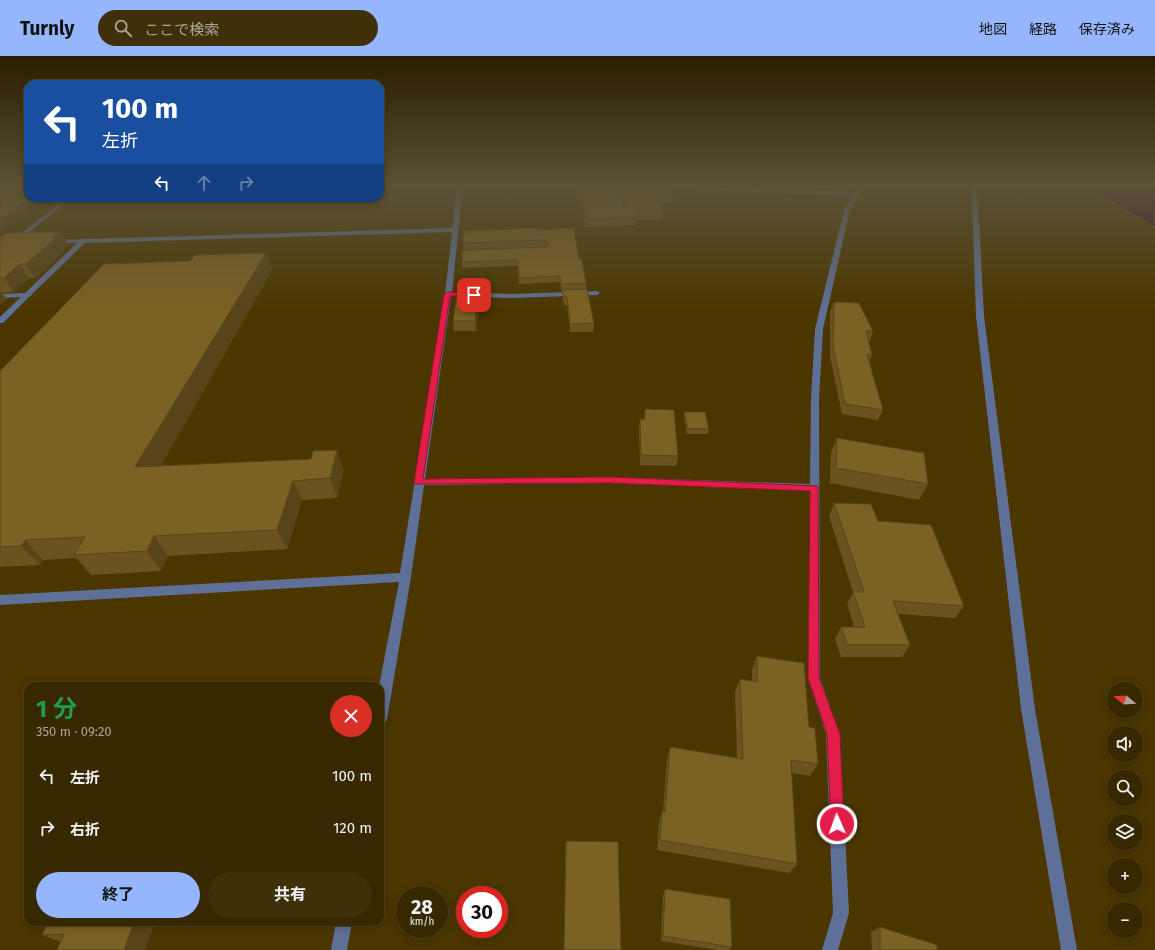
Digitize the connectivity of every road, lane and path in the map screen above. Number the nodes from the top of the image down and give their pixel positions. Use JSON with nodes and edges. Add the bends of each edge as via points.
{"nodes":[{"id":1,"x":32,"y":228,"type":"edge"},
{"id":2,"x":844,"y":228,"type":"edge"},
{"id":3,"x":976,"y":228,"type":"edge"},
{"id":4,"x":455,"y":230,"type":"joint"},
{"id":5,"x":83,"y":241,"type":"junction"},
{"id":6,"x":44,"y":242,"type":"edge"},
{"id":7,"x":0,"y":243,"type":"edge"},
{"id":8,"x":13,"y":243,"type":"junction"},
{"id":9,"x":21,"y":243,"type":"edge"},
{"id":10,"x":0,"y":253,"type":"edge"},
{"id":11,"x":597,"y":293,"type":"dead end"},
{"id":12,"x":448,"y":294,"type":"junction"},
{"id":13,"x":28,"y":295,"type":"junction"},
{"id":14,"x":0,"y":296,"type":"edge"},
{"id":15,"x":0,"y":321,"type":"edge"},
{"id":16,"x":418,"y":482,"type":"junction"},
{"id":17,"x":814,"y":488,"type":"junction"},
{"id":18,"x":405,"y":577,"type":"junction"},
{"id":19,"x":0,"y":600,"type":"edge"},
{"id":20,"x":384,"y":696,"type":"edge"},
{"id":21,"x":343,"y":926,"type":"edge"},
{"id":22,"x":339,"y":950,"type":"edge"},
{"id":23,"x":830,"y":950,"type":"edge"},
{"id":24,"x":1069,"y":950,"type":"edge"}],
"edges":[{"from":1,"to":8,"type":"street"},
{"from":2,"to":17,"type":"street","via":[[819,329]]},
{"from":3,"to":24,"type":"street","via":[[980,316],[1025,685]]},
{"from":4,"to":5,"type":"street"},
{"from":4,"to":12,"type":"street","via":[[457,253]]},
{"from":5,"to":6,"type":"street"},
{"from":5,"to":13,"type":"street"},
{"from":7,"to":8,"type":"street"},
{"from":8,"to":9,"type":"street"},
{"from":8,"to":10,"type":"street"},
{"from":11,"to":12,"type":"street","via":[[512,296]]},
{"from":12,"to":16,"type":"street"},
{"from":13,"to":14,"type":"street"},
{"from":13,"to":15,"type":"street"},
{"from":16,"to":17,"type":"street","via":[[610,480]]},
{"from":16,"to":18,"type":"street"},
{"from":17,"to":23,"type":"street","via":[[814,678],[834,734],[841,913]]},
{"from":18,"to":19,"type":"street"},
{"from":18,"to":20,"type":"street"},
{"from":21,"to":22,"type":"street"}]}
